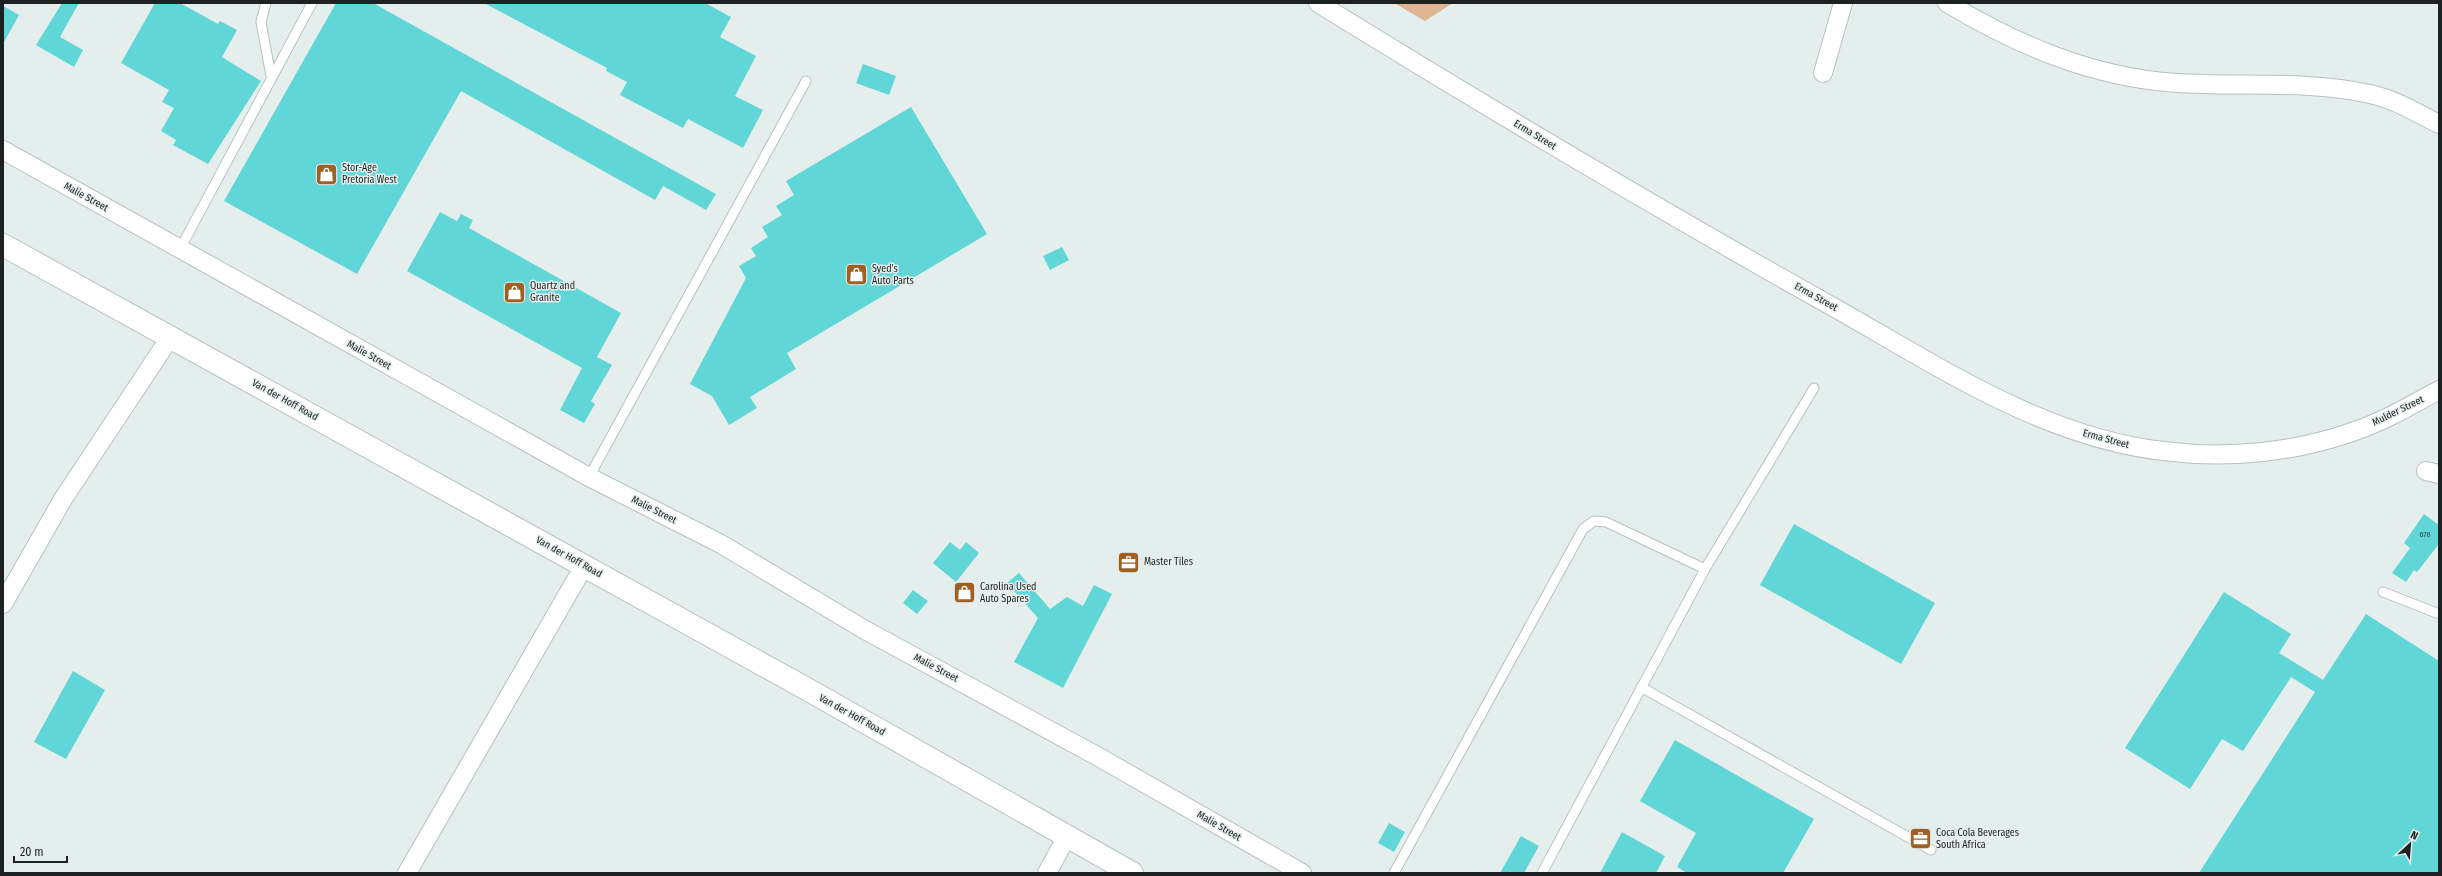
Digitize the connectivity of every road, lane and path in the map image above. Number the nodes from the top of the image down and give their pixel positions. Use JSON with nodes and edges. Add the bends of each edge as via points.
{"nodes":[{"id":1,"x":266,"y":3,"type":"edge"},
{"id":2,"x":312,"y":3,"type":"edge"},
{"id":3,"x":1318,"y":3,"type":"edge"},
{"id":4,"x":1843,"y":3,"type":"edge"},
{"id":5,"x":1948,"y":3,"type":"edge"},
{"id":6,"x":1823,"y":73,"type":"dead end"},
{"id":7,"x":271,"y":76,"type":"junction"},
{"id":8,"x":806,"y":81,"type":"dead end"},
{"id":9,"x":2439,"y":124,"type":"edge"},
{"id":10,"x":3,"y":150,"type":"edge"},
{"id":11,"x":3,"y":245,"type":"edge"},
{"id":12,"x":180,"y":249,"type":"junction"},
{"id":13,"x":171,"y":336,"type":"junction"},
{"id":14,"x":1814,"y":388,"type":"dead end"},
{"id":15,"x":2439,"y":390,"type":"edge"},
{"id":16,"x":2356,"y":431,"type":"joint"},
{"id":17,"x":589,"y":477,"type":"junction"},
{"id":18,"x":584,"y":566,"type":"junction"},
{"id":19,"x":1704,"y":569,"type":"junction"},
{"id":20,"x":2383,"y":592,"type":"dead end"},
{"id":21,"x":3,"y":604,"type":"edge"},
{"id":22,"x":2439,"y":614,"type":"edge"},
{"id":23,"x":1641,"y":687,"type":"junction"},
{"id":24,"x":1067,"y":836,"type":"junction"},
{"id":25,"x":1931,"y":850,"type":"dead end"},
{"id":26,"x":407,"y":873,"type":"edge"},
{"id":27,"x":1047,"y":873,"type":"edge"},
{"id":28,"x":1132,"y":873,"type":"edge"},
{"id":29,"x":1302,"y":873,"type":"edge"},
{"id":30,"x":1394,"y":873,"type":"edge"},
{"id":31,"x":1542,"y":873,"type":"edge"}],
"edges":[{"from":1,"to":7,"type":"lane","via":[[261,22]]},
{"from":2,"to":7,"type":"lane"},
{"from":3,"to":16,"type":"street","name":"Erma Street","via":[[1465,94],[1665,212],[1997,398],[2034,414],[2083,434],[2119,443],[2190,454],[2269,451],[2319,442]]},
{"from":4,"to":6,"type":"street"},
{"from":5,"to":9,"type":"street","via":[[1987,27],[2028,47],[2088,68],[2177,83],[2309,86],[2370,94],[2399,104]]},
{"from":7,"to":12,"type":"lane"},
{"from":8,"to":17,"type":"lane"},
{"from":10,"to":12,"type":"street","name":"Malie Street"},
{"from":11,"to":13,"type":"main road","name":"Van der Hoff Road"},
{"from":12,"to":17,"type":"street","name":"Malie Street"},
{"from":13,"to":18,"type":"main road","name":"Van der Hoff Road"},
{"from":13,"to":21,"type":"street","via":[[63,499]]},
{"from":14,"to":19,"type":"lane"},
{"from":15,"to":16,"type":"street","name":"Mulder Street"},
{"from":17,"to":29,"type":"street","name":"Malie Street","via":[[721,544],[865,630],[1097,756]]},
{"from":18,"to":24,"type":"main road","name":"Van der Hoff Road"},
{"from":18,"to":26,"type":"street"},
{"from":19,"to":23,"type":"lane"},
{"from":19,"to":30,"type":"lane","via":[[1606,522],[1594,522],[1583,530]]},
{"from":20,"to":22,"type":"lane"},
{"from":23,"to":25,"type":"lane"},
{"from":23,"to":31,"type":"lane"},
{"from":24,"to":27,"type":"street"},
{"from":24,"to":28,"type":"main road","name":"Van der Hoff Road"}]}
